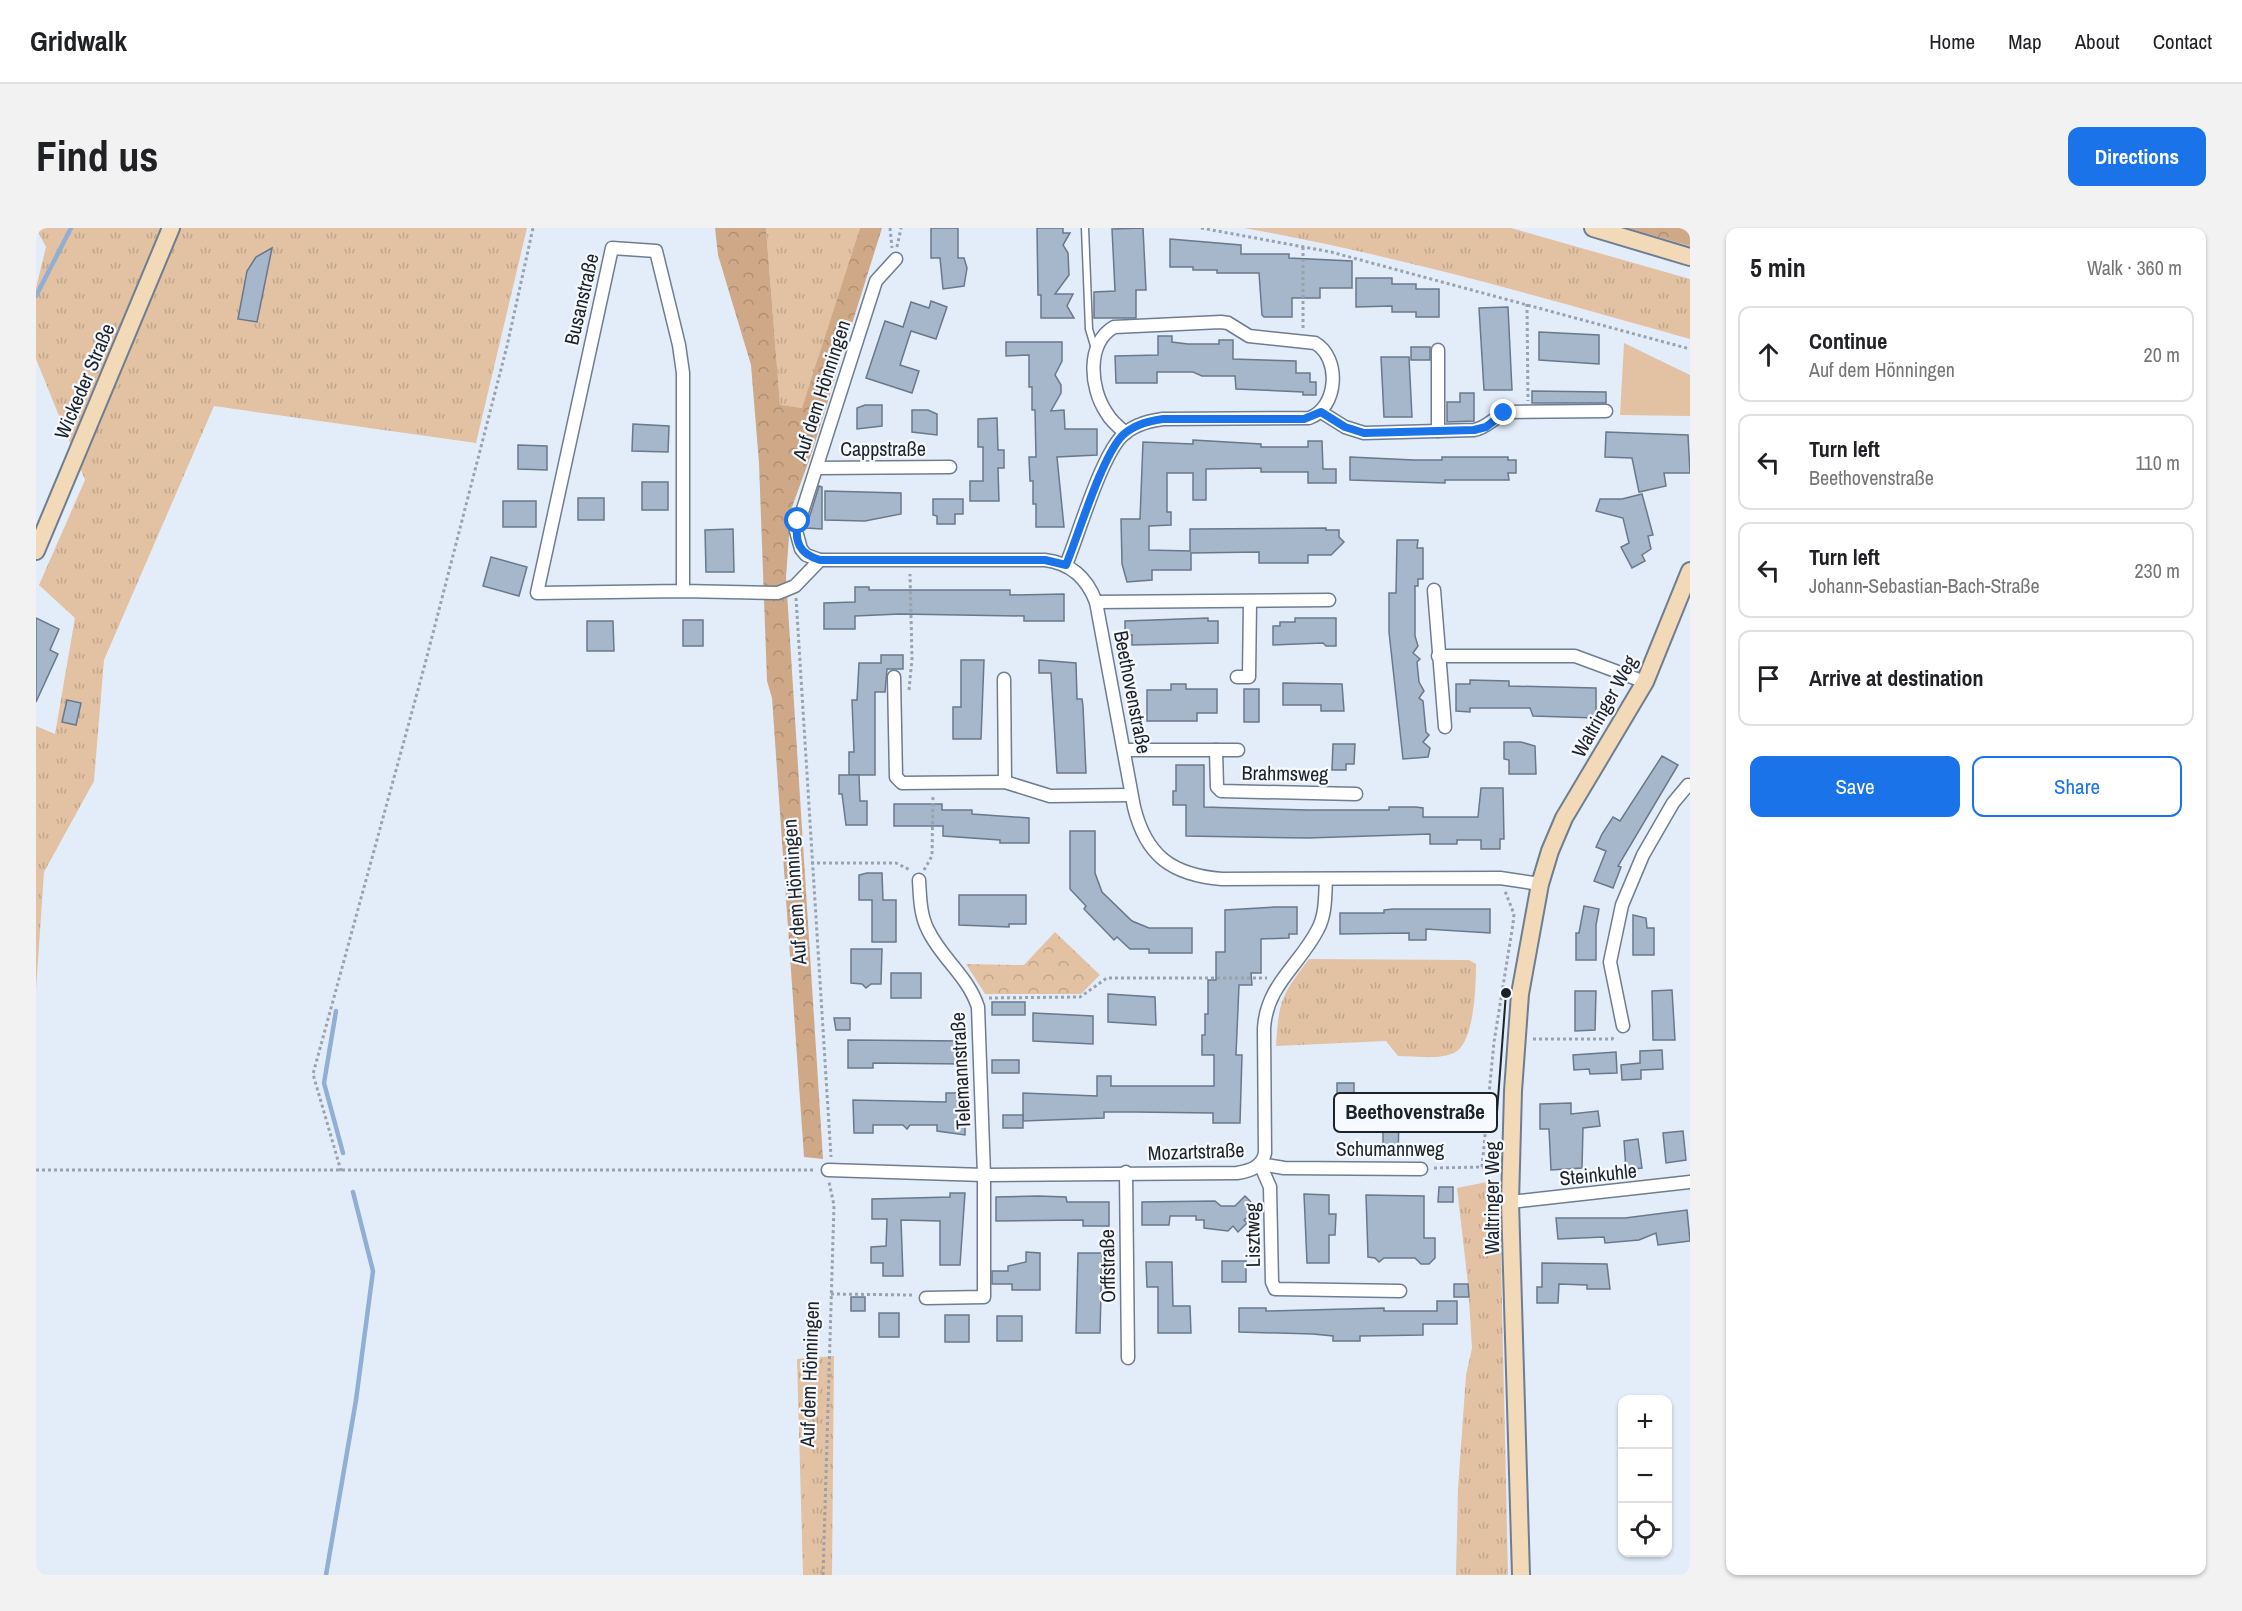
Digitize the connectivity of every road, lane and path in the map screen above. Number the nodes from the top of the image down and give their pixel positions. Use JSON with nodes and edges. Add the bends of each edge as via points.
{"nodes":[{"id":1,"x":171,"y":228,"type":"edge"},
{"id":2,"x":533,"y":228,"type":"edge"},
{"id":3,"x":890,"y":228,"type":"edge"},
{"id":4,"x":901,"y":228,"type":"edge"},
{"id":5,"x":1085,"y":228,"type":"edge"},
{"id":6,"x":1202,"y":228,"type":"edge"},
{"id":7,"x":1593,"y":228,"type":"edge"},
{"id":8,"x":1303,"y":247,"type":"junction"},
{"id":9,"x":1690,"y":257,"type":"edge"},
{"id":10,"x":896,"y":259,"type":"junction"},
{"id":11,"x":1527,"y":304,"type":"junction"},
{"id":12,"x":1303,"y":340,"type":"junction"},
{"id":13,"x":1690,"y":349,"type":"edge"},
{"id":14,"x":1096,"y":350,"type":"junction"},
{"id":15,"x":1438,"y":350,"type":"dead end"},
{"id":16,"x":1528,"y":411,"type":"junction"},
{"id":17,"x":1606,"y":411,"type":"dead end"},
{"id":18,"x":1321,"y":412,"type":"junction"},
{"id":19,"x":1438,"y":431,"type":"junction"},
{"id":20,"x":1126,"y":433,"type":"junction"},
{"id":21,"x":950,"y":467,"type":"dead end"},
{"id":22,"x":817,"y":468,"type":"junction"},
{"id":23,"x":36,"y":551,"type":"edge"},
{"id":24,"x":820,"y":560,"type":"junction"},
{"id":25,"x":910,"y":560,"type":"junction"},
{"id":26,"x":1066,"y":565,"type":"junction"},
{"id":27,"x":1690,"y":571,"type":"edge"},
{"id":28,"x":795,"y":586,"type":"junction"},
{"id":29,"x":1434,"y":590,"type":"dead end"},
{"id":30,"x":683,"y":591,"type":"junction"},
{"id":31,"x":1329,"y":600,"type":"dead end"},
{"id":32,"x":1096,"y":602,"type":"junction"},
{"id":33,"x":1250,"y":602,"type":"junction"},
{"id":34,"x":1438,"y":656,"type":"junction"},
{"id":35,"x":894,"y":677,"type":"dead end"},
{"id":36,"x":1237,"y":677,"type":"dead end"},
{"id":37,"x":1004,"y":679,"type":"dead end"},
{"id":38,"x":1645,"y":682,"type":"junction"},
{"id":39,"x":895,"y":712,"type":"junction"},
{"id":40,"x":1444,"y":728,"type":"dead end"},
{"id":41,"x":1124,"y":750,"type":"junction"},
{"id":42,"x":1216,"y":750,"type":"junction"},
{"id":43,"x":1238,"y":750,"type":"dead end"},
{"id":44,"x":1005,"y":782,"type":"junction"},
{"id":45,"x":932,"y":783,"type":"junction"},
{"id":46,"x":1689,"y":785,"type":"edge"},
{"id":47,"x":1356,"y":794,"type":"dead end"},
{"id":48,"x":1131,"y":795,"type":"junction"},
{"id":49,"x":811,"y":863,"type":"junction"},
{"id":50,"x":1500,"y":878,"type":"junction"},
{"id":51,"x":1326,"y":879,"type":"junction"},
{"id":52,"x":919,"y":880,"type":"junction"},
{"id":53,"x":1540,"y":884,"type":"junction"},
{"id":54,"x":1281,"y":978,"type":"junction"},
{"id":55,"x":975,"y":998,"type":"junction"},
{"id":56,"x":1623,"y":1026,"type":"joint"},
{"id":57,"x":1516,"y":1039,"type":"junction"},
{"id":58,"x":1260,"y":1164,"type":"junction"},
{"id":59,"x":1482,"y":1167,"type":"junction"},
{"id":60,"x":1420,"y":1169,"type":"joint"},
{"id":61,"x":36,"y":1170,"type":"edge"},
{"id":62,"x":828,"y":1170,"type":"junction"},
{"id":63,"x":341,"y":1171,"type":"junction"},
{"id":64,"x":1126,"y":1172,"type":"junction"},
{"id":65,"x":984,"y":1175,"type":"junction"},
{"id":66,"x":1690,"y":1182,"type":"edge"},
{"id":67,"x":1511,"y":1196,"type":"junction"},
{"id":68,"x":1400,"y":1291,"type":"dead end"},
{"id":69,"x":831,"y":1294,"type":"junction"},
{"id":70,"x":926,"y":1298,"type":"joint"},
{"id":71,"x":1128,"y":1358,"type":"dead end"},
{"id":72,"x":823,"y":1575,"type":"edge"},
{"id":73,"x":1521,"y":1575,"type":"edge"}],
"edges":[{"from":1,"to":23,"type":"street","name":"Wickeder Straße"},
{"from":2,"to":63,"type":"path","via":[[507,346],[428,652],[313,1074]]},
{"from":3,"to":10,"type":"path","via":[[889,241]]},
{"from":4,"to":10,"type":"path"},
{"from":5,"to":14,"type":"lane","via":[[1089,329]]},
{"from":6,"to":8,"type":"path"},
{"from":7,"to":9,"type":"street"},
{"from":8,"to":11,"type":"path"},
{"from":8,"to":12,"type":"path"},
{"from":10,"to":22,"type":"street","name":"Auf dem Hönningen","via":[[876,281]]},
{"from":11,"to":13,"type":"path"},
{"from":11,"to":16,"type":"path"},
{"from":12,"to":14,"type":"street","via":[[1249,336],[1221,322],[1123,325],[1102,335]]},
{"from":12,"to":18,"type":"street","via":[[1323,349],[1331,367],[1330,398]]},
{"from":14,"to":20,"type":"street","via":[[1094,376],[1102,405]]},
{"from":15,"to":19,"type":"street"},
{"from":16,"to":17,"type":"street"},
{"from":16,"to":19,"type":"street","via":[[1504,413],[1481,429]]},
{"from":18,"to":19,"type":"street","via":[[1358,432]]},
{"from":18,"to":20,"type":"street","via":[[1304,419],[1152,420]]},
{"from":20,"to":26,"type":"street","via":[[1110,453]]},
{"from":21,"to":22,"type":"street","name":"Cappstraße"},
{"from":22,"to":24,"type":"street","name":"Auf dem Hönningen","via":[[796,531],[801,549]]},
{"from":24,"to":25,"type":"street"},
{"from":24,"to":28,"type":"street"},
{"from":25,"to":26,"type":"street","via":[[1045,560]]},
{"from":25,"to":39,"type":"path","via":[[912,670],[907,705]]},
{"from":26,"to":32,"type":"street","name":"Beethovenstraße","via":[[1085,581]]},
{"from":27,"to":38,"type":"street","name":"Waltringer Weg"},
{"from":28,"to":30,"type":"street","name":"Busanstraße","via":[[778,594]]},
{"from":28,"to":49,"type":"path","name":"Auf dem Hönningen"},
{"from":29,"to":34,"type":"street"},
{"from":30,"to":30,"type":"street","name":"Busanstraße","via":[[683,374],[679,345],[656,251],[612,248],[537,593]]},
{"from":31,"to":33,"type":"street"},
{"from":32,"to":33,"type":"street"},
{"from":32,"to":41,"type":"street","name":"Beethovenstraße"},
{"from":33,"to":36,"type":"street","via":[[1249,677]]},
{"from":34,"to":38,"type":"street","via":[[1575,656]]},
{"from":34,"to":40,"type":"street"},
{"from":35,"to":39,"type":"street"},
{"from":37,"to":44,"type":"street"},
{"from":38,"to":53,"type":"street","name":"Waltringer Weg","via":[[1564,818]]},
{"from":39,"to":45,"type":"street","via":[[896,777],[902,783]]},
{"from":41,"to":42,"type":"street","name":"Brahmsweg"},
{"from":41,"to":48,"type":"street","name":"Beethovenstraße"},
{"from":42,"to":43,"type":"street","name":"Brahmsweg"},
{"from":42,"to":47,"type":"street","name":"Brahmsweg","via":[[1217,787],[1221,791]]},
{"from":44,"to":45,"type":"street"},
{"from":44,"to":48,"type":"street","via":[[1050,796]]},
{"from":45,"to":52,"type":"path","via":[[932,856]]},
{"from":46,"to":56,"type":"street","via":[[1673,803],[1643,855],[1622,905],[1610,962]]},
{"from":48,"to":51,"type":"street","name":"Beethovenstraße","via":[[1150,847],[1186,873],[1222,879]]},
{"from":49,"to":52,"type":"path","via":[[896,863]]},
{"from":49,"to":62,"type":"path","name":"Auf dem Hönningen","via":[[832,1144]]},
{"from":50,"to":51,"type":"street","name":"Beethovenstraße"},
{"from":50,"to":53,"type":"street","name":"Beethovenstraße"},
{"from":50,"to":59,"type":"path","via":[[1514,918],[1494,1042]]},
{"from":51,"to":54,"type":"street","name":"Mozartstraße","via":[[1325,910],[1319,929]]},
{"from":52,"to":55,"type":"street","name":"Telemannstraße","via":[[928,931]]},
{"from":53,"to":57,"type":"street","name":"Waltringer Weg"},
{"from":54,"to":55,"type":"path","via":[[1107,978],[1080,997]]},
{"from":54,"to":58,"type":"street","name":"Mozartstraße","via":[[1264,1020],[1265,1145]]},
{"from":55,"to":65,"type":"street","name":"Telemannstraße","via":[[980,1023]]},
{"from":56,"to":57,"type":"path","via":[[1612,1039]]},
{"from":57,"to":67,"type":"street","name":"Waltringer Weg"},
{"from":58,"to":60,"type":"street","name":"Schumannweg","via":[[1284,1168]]},
{"from":58,"to":64,"type":"street","name":"Mozartstraße","via":[[1248,1172],[1237,1173]]},
{"from":58,"to":68,"type":"street","name":"Lisztweg","via":[[1270,1187],[1275,1289]]},
{"from":59,"to":60,"type":"path","name":"Schumannweg"},
{"from":59,"to":67,"type":"path","via":[[1492,1169]]},
{"from":61,"to":63,"type":"path"},
{"from":62,"to":63,"type":"path"},
{"from":62,"to":65,"type":"street","name":"Mozartstraße"},
{"from":62,"to":69,"type":"path","name":"Auf dem Hönningen","via":[[834,1205]]},
{"from":64,"to":65,"type":"street","name":"Mozartstraße"},
{"from":64,"to":71,"type":"street","name":"Orffstraße"},
{"from":65,"to":70,"type":"street","name":"Telemannstraße","via":[[984,1297]]},
{"from":66,"to":67,"type":"street","name":"Steinkuhle"},
{"from":67,"to":73,"type":"street","name":"Waltringer Weg"},
{"from":69,"to":70,"type":"path","via":[[907,1294]]},
{"from":69,"to":72,"type":"path","name":"Auf dem Hönningen"}]}
